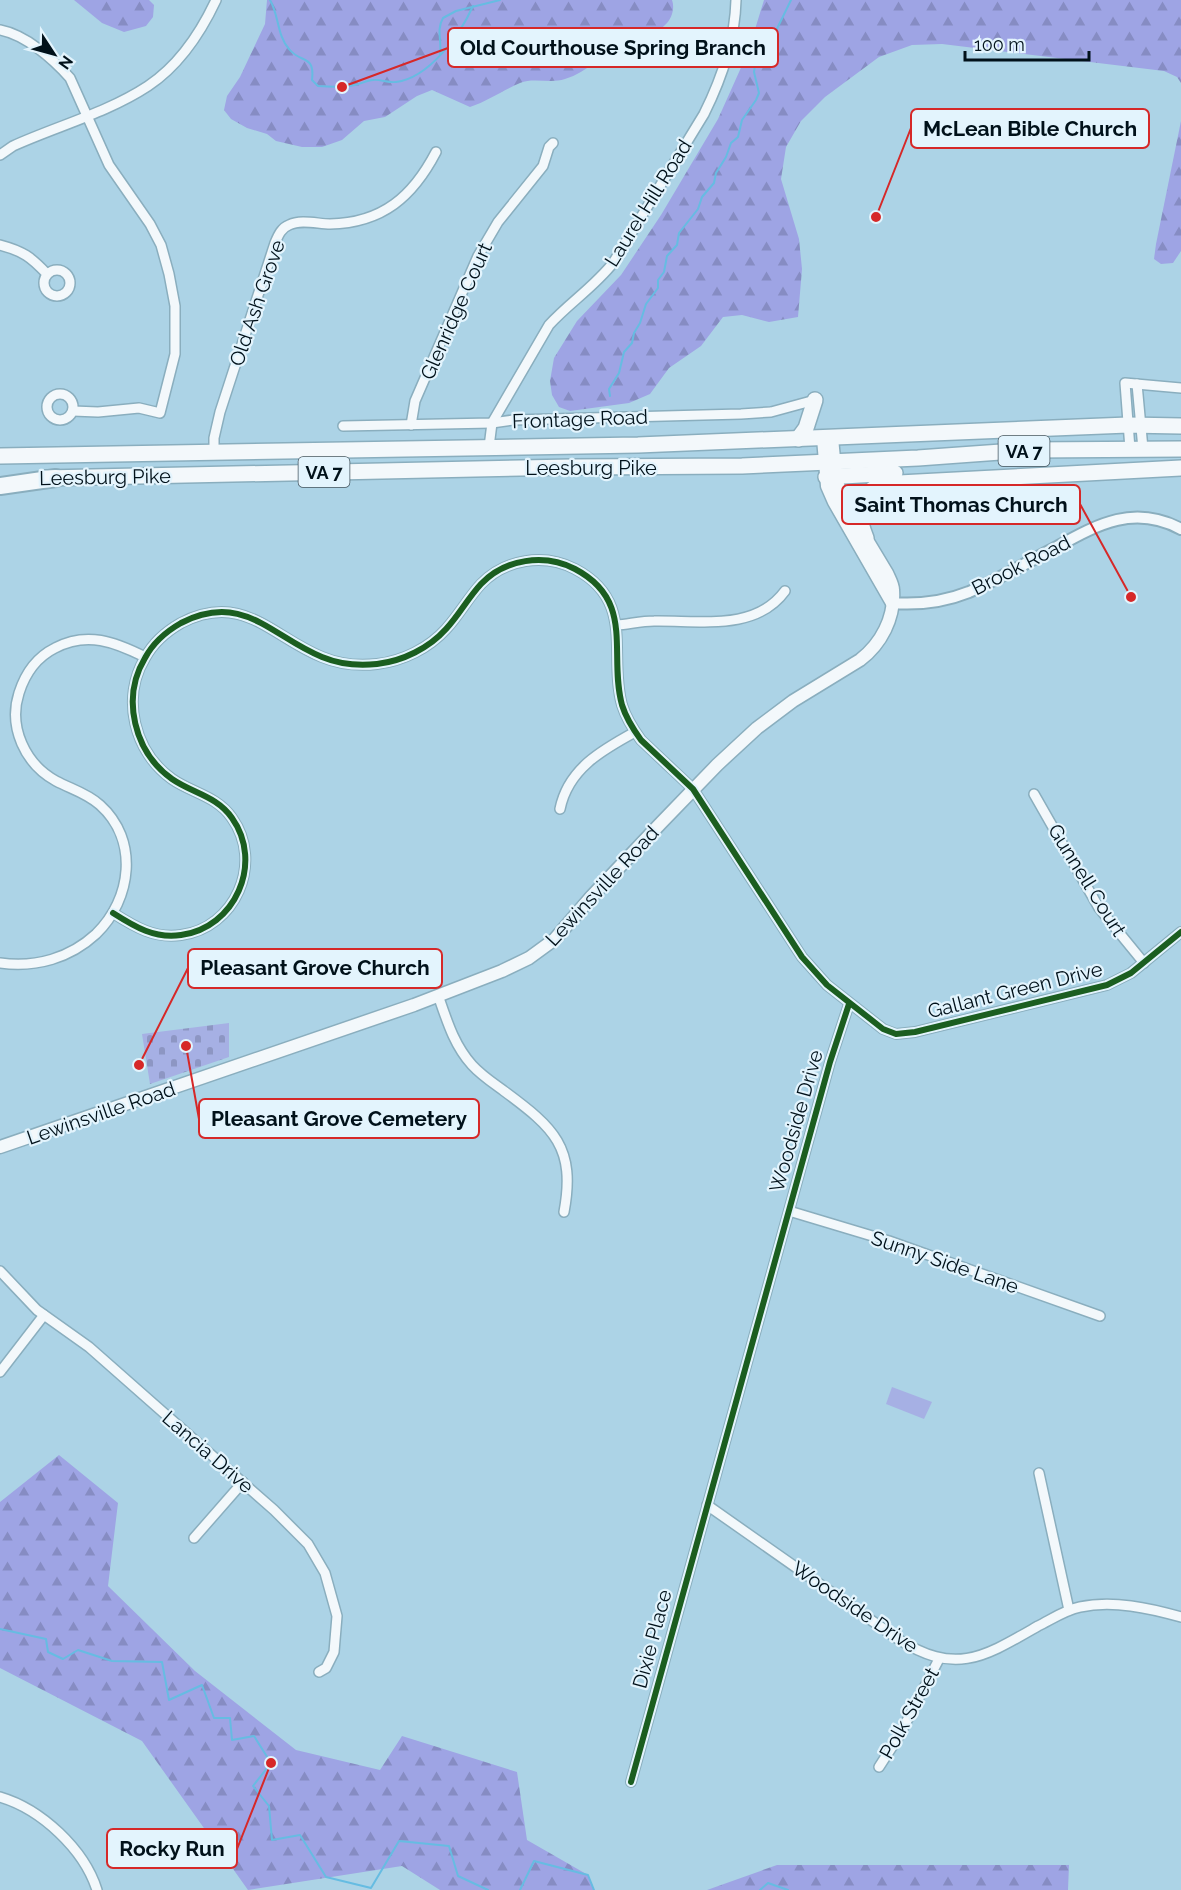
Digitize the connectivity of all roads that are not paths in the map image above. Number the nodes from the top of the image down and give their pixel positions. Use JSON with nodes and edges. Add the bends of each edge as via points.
{"nodes":[{"id":1,"x":216,"y":0,"type":"edge"},
{"id":2,"x":736,"y":0,"type":"edge"},
{"id":3,"x":0,"y":30,"type":"edge"},
{"id":4,"x":88,"y":115,"type":"junction"},
{"id":5,"x":553,"y":144,"type":"dead end"},
{"id":6,"x":436,"y":152,"type":"dead end"},
{"id":7,"x":0,"y":155,"type":"edge"},
{"id":8,"x":0,"y":245,"type":"edge"},
{"id":9,"x":47,"y":274,"type":"dead end"},
{"id":10,"x":1137,"y":384,"type":"junction"},
{"id":11,"x":1181,"y":388,"type":"edge"},
{"id":12,"x":815,"y":400,"type":"joint"},
{"id":13,"x":73,"y":411,"type":"dead end"},
{"id":14,"x":492,"y":423,"type":"junction"},
{"id":15,"x":411,"y":425,"type":"junction"},
{"id":16,"x":1135,"y":425,"type":"junction"},
{"id":17,"x":343,"y":426,"type":"dead end"},
{"id":18,"x":1181,"y":426,"type":"edge"},
{"id":19,"x":828,"y":438,"type":"junction"},
{"id":20,"x":798,"y":439,"type":"junction"},
{"id":21,"x":489,"y":447,"type":"junction"},
{"id":22,"x":1136,"y":449,"type":"junction"},
{"id":23,"x":1181,"y":449,"type":"edge"},
{"id":24,"x":213,"y":453,"type":"junction"},
{"id":25,"x":0,"y":456,"type":"edge"},
{"id":26,"x":1181,"y":468,"type":"edge"},
{"id":27,"x":830,"y":469,"type":"junction"},
{"id":28,"x":56,"y":478,"type":"junction"},
{"id":29,"x":0,"y":479,"type":"edge"},
{"id":30,"x":0,"y":486,"type":"edge"},
{"id":31,"x":1181,"y":529,"type":"edge"},
{"id":32,"x":866,"y":538,"type":"junction"},
{"id":33,"x":785,"y":591,"type":"dead end"},
{"id":34,"x":892,"y":603,"type":"junction"},
{"id":35,"x":617,"y":625,"type":"junction"},
{"id":36,"x":145,"y":657,"type":"junction"},
{"id":37,"x":634,"y":732,"type":"junction"},
{"id":38,"x":693,"y":789,"type":"junction"},
{"id":39,"x":1034,"y":794,"type":"dead end"},
{"id":40,"x":560,"y":809,"type":"dead end"},
{"id":41,"x":114,"y":913,"type":"junction"},
{"id":42,"x":1181,"y":932,"type":"edge"},
{"id":43,"x":0,"y":963,"type":"edge"},
{"id":44,"x":1144,"y":963,"type":"junction"},
{"id":45,"x":438,"y":995,"type":"junction"},
{"id":46,"x":849,"y":1004,"type":"junction"},
{"id":47,"x":0,"y":1147,"type":"edge"},
{"id":48,"x":789,"y":1211,"type":"junction"},
{"id":49,"x":564,"y":1212,"type":"dead end"},
{"id":50,"x":0,"y":1271,"type":"edge"},
{"id":51,"x":44,"y":1315,"type":"junction"},
{"id":52,"x":1100,"y":1316,"type":"dead end"},
{"id":53,"x":0,"y":1372,"type":"edge"},
{"id":54,"x":1039,"y":1473,"type":"dead end"},
{"id":55,"x":243,"y":1482,"type":"junction"},
{"id":56,"x":707,"y":1505,"type":"junction"},
{"id":57,"x":194,"y":1538,"type":"dead end"},
{"id":58,"x":1069,"y":1610,"type":"junction"},
{"id":59,"x":1181,"y":1617,"type":"edge"},
{"id":60,"x":939,"y":1659,"type":"junction"},
{"id":61,"x":320,"y":1672,"type":"dead end"},
{"id":62,"x":879,"y":1767,"type":"dead end"},
{"id":63,"x":631,"y":1782,"type":"dead end"},
{"id":64,"x":0,"y":1797,"type":"edge"},
{"id":65,"x":96,"y":1890,"type":"edge"}],
"edges":[{"from":1,"to":4,"type":"street","via":[[193,41],[149,85]]},
{"from":2,"to":14,"type":"street","name":"Laurel Hill Road","via":[[727,59],[704,114],[613,263],[549,325]]},
{"from":3,"to":4,"type":"street","via":[[23,39],[61,68]]},
{"from":4,"to":7,"type":"street"},
{"from":4,"to":13,"type":"street","via":[[109,165],[161,245],[175,306],[175,354],[160,413],[139,408]]},
{"from":5,"to":15,"type":"street","name":"Glenridge Court","via":[[543,166],[498,222],[478,256],[416,401]]},
{"from":6,"to":24,"type":"street","name":"Old Ash Grove","via":[[414,188],[382,212],[343,223],[294,223],[282,230],[223,403]]},
{"from":8,"to":9,"type":"street","via":[[21,251]]},
{"from":10,"to":11,"type":"street"},
{"from":10,"to":16,"type":"street"},
{"from":10,"to":16,"type":"street","via":[[1125,383]]},
{"from":12,"to":14,"type":"street","name":"Frontage Road","via":[[771,412]]},
{"from":12,"to":20,"type":"highway"},
{"from":14,"to":15,"type":"street","name":"Frontage Road"},
{"from":14,"to":21,"type":"street","name":"Laurel Hill Road"},
{"from":15,"to":17,"type":"street","name":"Frontage Road"},
{"from":16,"to":18,"type":"highway","name":"Leesburg Pike"},
{"from":16,"to":19,"type":"highway","name":"Leesburg Pike","number":"VA 7"},
{"from":16,"to":22,"type":"street"},
{"from":19,"to":20,"type":"highway","name":"Leesburg Pike","number":"VA 7"},
{"from":19,"to":27,"type":"main road","name":"Lewinsville Road"},
{"from":20,"to":21,"type":"highway","name":"Leesburg Pike","number":"VA 7"},
{"from":21,"to":24,"type":"highway","name":"Leesburg Pike","number":"VA 7"},
{"from":22,"to":23,"type":"highway","name":"Leesburg Pike","number":"VA 7"},
{"from":22,"to":27,"type":"highway","name":"Leesburg Pike","number":"VA 7","via":[[1029,450]]},
{"from":24,"to":25,"type":"highway","name":"Leesburg Pike","number":"VA 7"},
{"from":26,"to":32,"type":"highway","via":[[879,484],[861,502],[860,522]]},
{"from":27,"to":28,"type":"highway","name":"Leesburg Pike","number":"VA 7","via":[[560,467]]},
{"from":27,"to":32,"type":"main road","name":"Lewinsville Road"},
{"from":27,"to":34,"type":"main road","name":"Lewinsville Road","via":[[827,486]]},
{"from":28,"to":29,"type":"highway","name":"Leesburg Pike","number":"VA 7"},
{"from":28,"to":30,"type":"highway"},
{"from":31,"to":34,"type":"street","name":"Brook Road","via":[[1151,519],[1116,520],[967,592],[934,602]]},
{"from":32,"to":34,"type":"main road","name":"Lewinsville Road","via":[[887,573],[893,590]]},
{"from":33,"to":35,"type":"street","via":[[763,611],[734,620]]},
{"from":34,"to":38,"type":"main road","name":"Lewinsville Road","via":[[885,631],[869,654],[775,714]]},
{"from":35,"to":36,"type":"street","via":[[602,591],[584,574],[561,563],[533,560],[510,565],[491,576],[433,641],[395,661],[366,665],[336,662],[308,651],[256,619],[229,613],[201,616],[175,627]]},
{"from":35,"to":37,"type":"street","via":[[619,691]]},
{"from":36,"to":41,"type":"street","via":[[101,639],[64,643],[44,655],[30,670],[15,711],[23,747],[36,766],[90,797],[117,826],[127,864],[124,888]]},
{"from":36,"to":41,"type":"street","via":[[133,697],[135,724],[142,744],[173,780],[203,793],[224,808],[239,830],[246,863],[234,902],[217,920],[195,932],[156,935]]},
{"from":37,"to":38,"type":"street"},
{"from":37,"to":40,"type":"street","via":[[579,770]]},
{"from":38,"to":45,"type":"main road","name":"Lewinsville Road","via":[[542,949],[502,971]]},
{"from":38,"to":46,"type":"street","via":[[802,957]]},
{"from":39,"to":44,"type":"street","name":"Gunnell Court","via":[[1099,908]]},
{"from":41,"to":43,"type":"street","via":[[90,939],[66,955],[36,964]]},
{"from":42,"to":44,"type":"street","name":"Gallant Green Drive"},
{"from":44,"to":46,"type":"street","name":"Gallant Green Drive","via":[[1107,985],[906,1034],[889,1033]]},
{"from":45,"to":47,"type":"main road","name":"Lewinsville Road"},
{"from":45,"to":49,"type":"street","via":[[449,1028],[464,1055],[537,1116],[561,1147],[568,1170]]},
{"from":46,"to":48,"type":"street","name":"Woodside Drive"},
{"from":48,"to":52,"type":"street","name":"Sunny Side Lane","via":[[889,1241]]},
{"from":48,"to":56,"type":"street","name":"Woodside Drive"},
{"from":50,"to":51,"type":"street","name":"Lancia Drive"},
{"from":51,"to":53,"type":"street"},
{"from":51,"to":55,"type":"street","name":"Lancia Drive","via":[[89,1347]]},
{"from":54,"to":58,"type":"street"},
{"from":55,"to":57,"type":"street"},
{"from":55,"to":61,"type":"street","name":"Lancia Drive","via":[[297,1531],[325,1573],[335,1606],[337,1637],[331,1660]]},
{"from":56,"to":60,"type":"street","name":"Woodside Drive","via":[[898,1639]]},
{"from":56,"to":63,"type":"street","name":"Dixie Place"},
{"from":58,"to":59,"type":"street","name":"Woodside Drive","via":[[1109,1605]]},
{"from":58,"to":60,"type":"street","name":"Woodside Drive","via":[[988,1653],[966,1659]]},
{"from":60,"to":62,"type":"street","name":"Polk Street"},
{"from":64,"to":65,"type":"street","via":[[22,1805],[69,1842],[87,1866]]}]}
